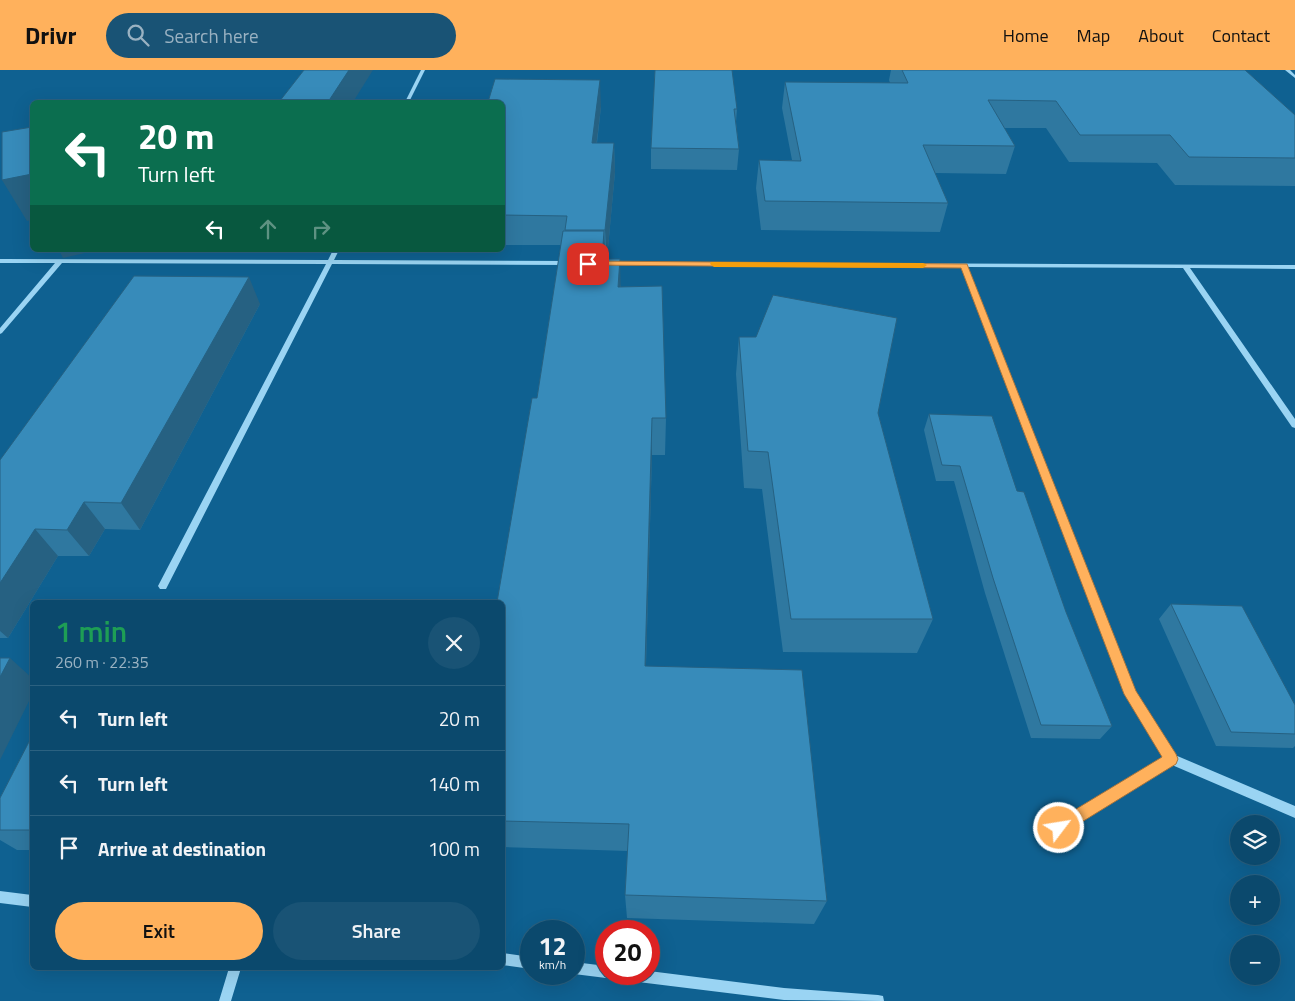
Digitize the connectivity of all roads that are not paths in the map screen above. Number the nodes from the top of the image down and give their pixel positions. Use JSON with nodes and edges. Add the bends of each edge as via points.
{"nodes":[{"id":1,"x":423,"y":70,"type":"edge"},
{"id":2,"x":1287,"y":70,"type":"edge"},
{"id":3,"x":1295,"y":77,"type":"edge"},
{"id":4,"x":408,"y":100,"type":"edge"},
{"id":5,"x":335,"y":252,"type":"edge"},
{"id":6,"x":0,"y":261,"type":"edge"},
{"id":7,"x":60,"y":261,"type":"junction"},
{"id":8,"x":330,"y":262,"type":"junction"},
{"id":9,"x":578,"y":264,"type":"edge"},
{"id":10,"x":597,"y":264,"type":"edge"},
{"id":11,"x":964,"y":265,"type":"junction"},
{"id":12,"x":1184,"y":266,"type":"junction"},
{"id":13,"x":1295,"y":267,"type":"edge"},
{"id":14,"x":0,"y":332,"type":"edge"},
{"id":15,"x":1295,"y":424,"type":"edge"},
{"id":16,"x":162,"y":586,"type":"dead end"},
{"id":17,"x":1171,"y":759,"type":"junction"},
{"id":18,"x":1295,"y":812,"type":"edge"},
{"id":19,"x":1059,"y":828,"type":"dead end"},
{"id":20,"x":0,"y":897,"type":"edge"},
{"id":21,"x":30,"y":901,"type":"edge"},
{"id":22,"x":505,"y":959,"type":"edge"},
{"id":23,"x":520,"y":961,"type":"edge"},
{"id":24,"x":234,"y":970,"type":"edge"},
{"id":25,"x":660,"y":979,"type":"edge"},
{"id":26,"x":225,"y":1001,"type":"edge"},
{"id":27,"x":878,"y":1001,"type":"edge"}],
"edges":[{"from":1,"to":4,"type":"street"},
{"from":2,"to":3,"type":"street"},
{"from":5,"to":8,"type":"street"},
{"from":6,"to":7,"type":"street"},
{"from":7,"to":8,"type":"street"},
{"from":7,"to":14,"type":"street"},
{"from":8,"to":9,"type":"street"},
{"from":8,"to":16,"type":"street"},
{"from":10,"to":11,"type":"street"},
{"from":11,"to":12,"type":"street"},
{"from":11,"to":17,"type":"street","via":[[1131,694]]},
{"from":12,"to":13,"type":"street"},
{"from":12,"to":15,"type":"street"},
{"from":17,"to":18,"type":"street"},
{"from":17,"to":19,"type":"street"},
{"from":20,"to":21,"type":"street"},
{"from":22,"to":23,"type":"street"},
{"from":24,"to":26,"type":"street"},
{"from":25,"to":27,"type":"street","via":[[784,994]]}]}
